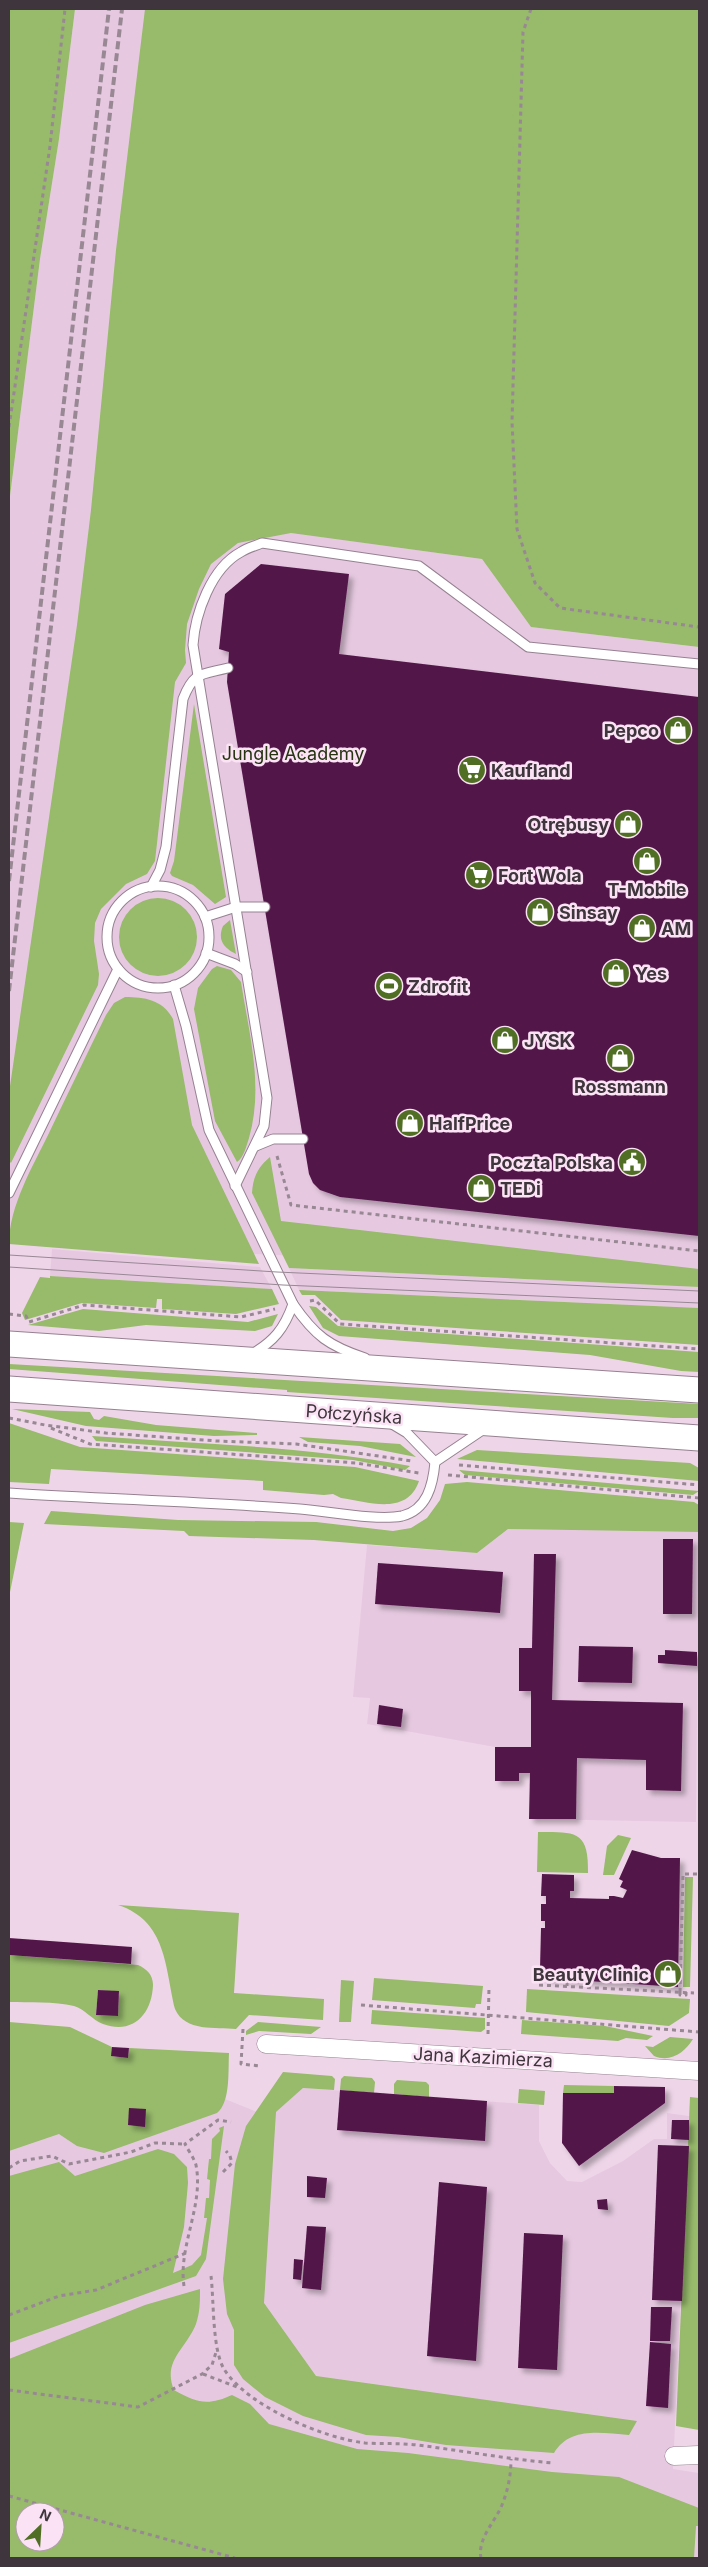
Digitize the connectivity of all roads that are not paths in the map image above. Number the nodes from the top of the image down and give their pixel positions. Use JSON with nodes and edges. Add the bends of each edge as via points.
{"nodes":[{"id":1,"x":699,"y":664,"type":"edge"},
{"id":2,"x":228,"y":668,"type":"dead end"},
{"id":3,"x":198,"y":675,"type":"junction"},
{"id":4,"x":151,"y":887,"type":"junction"},
{"id":5,"x":236,"y":906,"type":"junction"},
{"id":6,"x":265,"y":907,"type":"dead end"},
{"id":7,"x":205,"y":917,"type":"junction"},
{"id":8,"x":206,"y":953,"type":"junction"},
{"id":9,"x":118,"y":969,"type":"junction"},
{"id":10,"x":247,"y":972,"type":"junction"},
{"id":11,"x":174,"y":985,"type":"junction"},
{"id":12,"x":303,"y":1138,"type":"dead end"},
{"id":13,"x":256,"y":1146,"type":"junction"},
{"id":14,"x":235,"y":1186,"type":"junction"},
{"id":15,"x":9,"y":1193,"type":"edge"},
{"id":16,"x":293,"y":1304,"type":"junction"},
{"id":17,"x":9,"y":1344,"type":"edge"},
{"id":18,"x":244,"y":1359,"type":"junction"},
{"id":19,"x":394,"y":1368,"type":"junction"},
{"id":20,"x":9,"y":1389,"type":"edge"},
{"id":21,"x":699,"y":1390,"type":"edge"},
{"id":22,"x":380,"y":1416,"type":"junction"},
{"id":23,"x":493,"y":1423,"type":"junction"},
{"id":24,"x":699,"y":1438,"type":"edge"},
{"id":25,"x":435,"y":1462,"type":"junction"},
{"id":26,"x":9,"y":1494,"type":"edge"},
{"id":27,"x":266,"y":2044,"type":"dead end"},
{"id":28,"x":699,"y":2071,"type":"edge"},
{"id":29,"x":699,"y":2455,"type":"edge"},
{"id":30,"x":674,"y":2456,"type":"dead end"}],
"edges":[{"from":1,"to":3,"type":"lane","via":[[528,648],[419,566],[262,543],[239,552],[225,566],[202,600],[194,626],[193,645]]},
{"from":2,"to":3,"type":"lane"},
{"from":3,"to":4,"type":"lane","via":[[190,682],[183,700],[166,847]]},
{"from":3,"to":5,"type":"lane"},
{"from":4,"to":7,"type":"lane","via":[[170,888],[187,895]]},
{"from":4,"to":9,"type":"lane","via":[[134,892],[125,899],[110,921],[108,947]]},
{"from":5,"to":6,"type":"lane"},
{"from":5,"to":7,"type":"lane"},
{"from":5,"to":10,"type":"lane"},
{"from":7,"to":8,"type":"lane","via":[[209,935]]},
{"from":8,"to":10,"type":"lane"},
{"from":8,"to":11,"type":"lane","via":[[192,975]]},
{"from":9,"to":11,"type":"lane","via":[[141,985],[158,988]]},
{"from":9,"to":15,"type":"lane"},
{"from":10,"to":13,"type":"lane","via":[[268,1098],[264,1126]]},
{"from":11,"to":14,"type":"lane","via":[[209,1130]]},
{"from":12,"to":13,"type":"lane","via":[[273,1139]]},
{"from":13,"to":14,"type":"lane"},
{"from":14,"to":16,"type":"lane"},
{"from":16,"to":18,"type":"lane","via":[[286,1324],[268,1345]]},
{"from":16,"to":19,"type":"lane","via":[[310,1328],[338,1349]]},
{"from":17,"to":18,"type":"main road"},
{"from":18,"to":19,"type":"main road"},
{"from":19,"to":21,"type":"main road"},
{"from":20,"to":22,"type":"main road","name":"Połczyńska"},
{"from":22,"to":23,"type":"main road","name":"Połczyńska"},
{"from":22,"to":25,"type":"lane","via":[[407,1433]]},
{"from":23,"to":24,"type":"main road","name":"Połczyńska"},
{"from":23,"to":25,"type":"lane"},
{"from":25,"to":26,"type":"lane","via":[[429,1493],[424,1501],[410,1512],[390,1517],[300,1509]]},
{"from":27,"to":28,"type":"street","name":"Jana Kazimierza"},
{"from":29,"to":30,"type":"street"}]}
